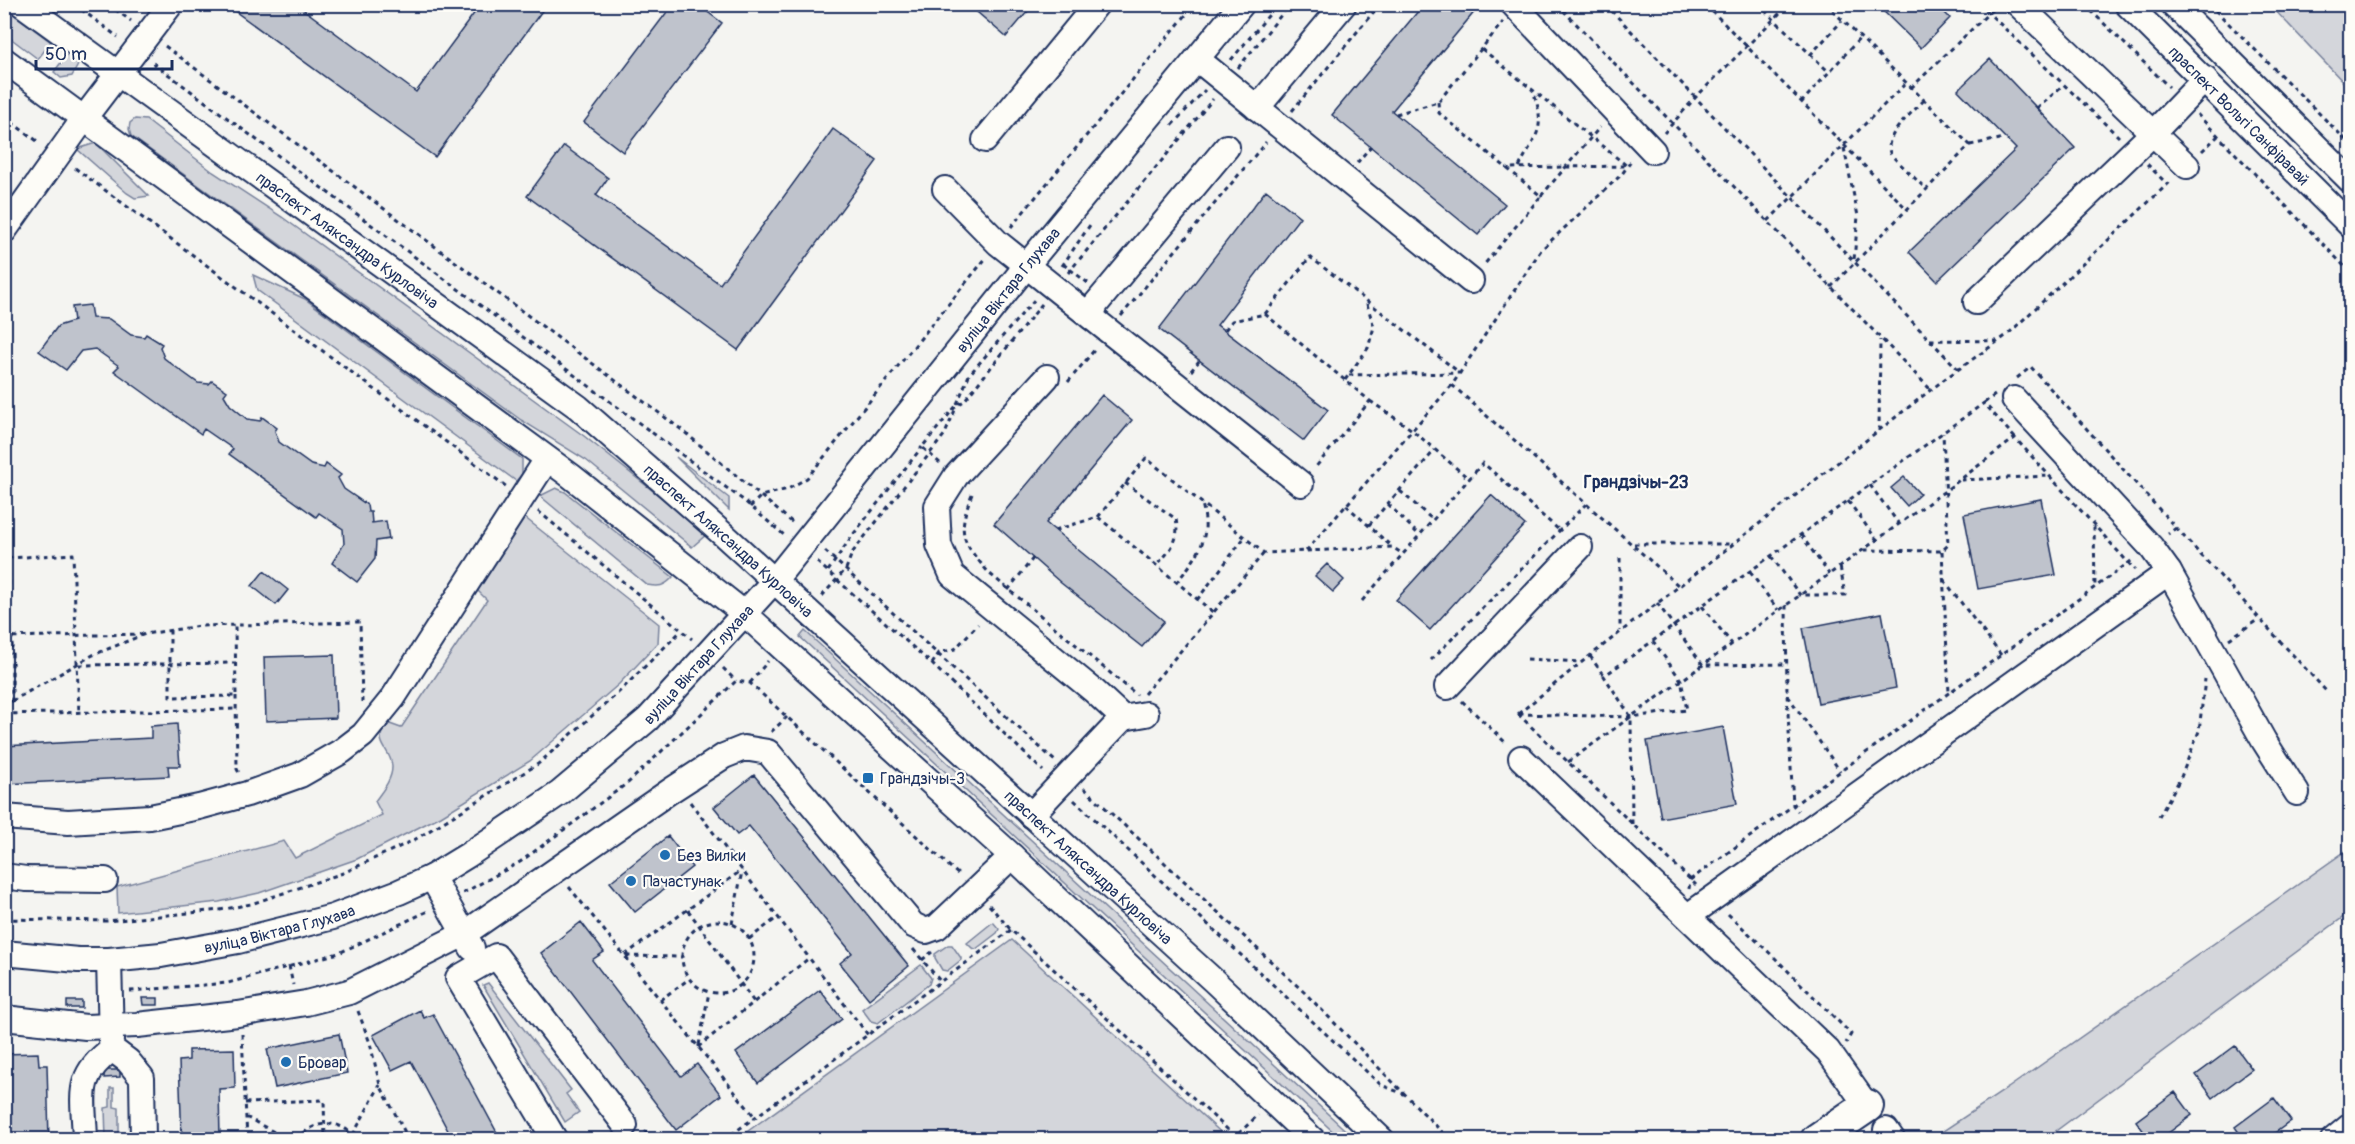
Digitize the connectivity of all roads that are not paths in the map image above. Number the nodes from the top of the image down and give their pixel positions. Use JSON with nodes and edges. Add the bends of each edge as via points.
{"nodes":[{"id":1,"x":22,"y":4,"type":"edge"},
{"id":2,"x":171,"y":4,"type":"edge"},
{"id":3,"x":1097,"y":4,"type":"edge"},
{"id":4,"x":1242,"y":4,"type":"edge"},
{"id":5,"x":1344,"y":4,"type":"edge"},
{"id":6,"x":2018,"y":4,"type":"edge"},
{"id":7,"x":2127,"y":4,"type":"edge"},
{"id":8,"x":2173,"y":4,"type":"edge"},
{"id":9,"x":1514,"y":6,"type":"edge"},
{"id":10,"x":1197,"y":58,"type":"junction"},
{"id":11,"x":4,"y":60,"type":"edge"},
{"id":12,"x":118,"y":74,"type":"junction"},
{"id":13,"x":2205,"y":79,"type":"junction"},
{"id":14,"x":1257,"y":108,"type":"junction"},
{"id":15,"x":85,"y":117,"type":"junction"},
{"id":16,"x":2153,"y":133,"type":"junction"},
{"id":17,"x":985,"y":140,"type":"dead end"},
{"id":18,"x":1227,"y":147,"type":"dead end"},
{"id":19,"x":1652,"y":149,"type":"road end"},
{"id":20,"x":2187,"y":166,"type":"road end"},
{"id":21,"x":2350,"y":180,"type":"edge"},
{"id":22,"x":945,"y":189,"type":"dead end"},
{"id":23,"x":2350,"y":225,"type":"edge"},
{"id":24,"x":4,"y":231,"type":"edge"},
{"id":25,"x":1027,"y":265,"type":"junction"},
{"id":26,"x":1471,"y":281,"type":"road end"},
{"id":27,"x":1976,"y":302,"type":"dead end"},
{"id":28,"x":1091,"y":317,"type":"junction"},
{"id":29,"x":1047,"y":377,"type":"dead end"},
{"id":30,"x":2010,"y":389,"type":"road end"},
{"id":31,"x":547,"y":459,"type":"junction"},
{"id":32,"x":1301,"y":484,"type":"road end"},
{"id":33,"x":1580,"y":547,"type":"dead end"},
{"id":34,"x":2169,"y":572,"type":"junction"},
{"id":35,"x":774,"y":581,"type":"junction"},
{"id":36,"x":745,"y":614,"type":"junction"},
{"id":37,"x":1448,"y":687,"type":"road end"},
{"id":38,"x":1521,"y":758,"type":"road end"},
{"id":39,"x":2297,"y":793,"type":"dead end"},
{"id":40,"x":1031,"y":815,"type":"junction"},
{"id":41,"x":4,"y":817,"type":"edge"},
{"id":42,"x":1012,"y":856,"type":"junction"},
{"id":43,"x":4,"y":876,"type":"edge"},
{"id":44,"x":432,"y":877,"type":"junction"},
{"id":45,"x":105,"y":880,"type":"dead end"},
{"id":46,"x":1688,"y":916,"type":"junction"},
{"id":47,"x":464,"y":934,"type":"junction"},
{"id":48,"x":4,"y":953,"type":"edge"},
{"id":49,"x":109,"y":960,"type":"junction"},
{"id":50,"x":481,"y":963,"type":"junction"},
{"id":51,"x":4,"y":1018,"type":"edge"},
{"id":52,"x":111,"y":1037,"type":"junction"},
{"id":53,"x":1867,"y":1106,"type":"joint"},
{"id":54,"x":625,"y":1125,"type":"dead end"},
{"id":55,"x":2350,"y":1126,"type":"edge"},
{"id":56,"x":85,"y":1140,"type":"edge"},
{"id":57,"x":143,"y":1140,"type":"edge"},
{"id":58,"x":555,"y":1140,"type":"edge"},
{"id":59,"x":1313,"y":1140,"type":"edge"},
{"id":60,"x":1382,"y":1140,"type":"edge"},
{"id":61,"x":1817,"y":1140,"type":"edge"},
{"id":62,"x":2333,"y":1140,"type":"edge"}],
"edges":[{"from":1,"to":12,"type":"street","name":"праспект Аляксандра Курловіча"},
{"from":2,"to":12,"type":"street"},
{"from":3,"to":17,"type":"street"},
{"from":4,"to":10,"type":"street","name":"вуліца Віктара Глухава"},
{"from":5,"to":14,"type":"street"},
{"from":6,"to":16,"type":"street"},
{"from":7,"to":13,"type":"street","name":"праспект Вольгі Санфіравай"},
{"from":8,"to":21,"type":"street","name":"праспект Вольгі Санфіравай"},
{"from":9,"to":19,"type":"street"},
{"from":10,"to":14,"type":"street"},
{"from":10,"to":25,"type":"street","name":"вуліца Віктара Глухава"},
{"from":11,"to":15,"type":"street"},
{"from":12,"to":15,"type":"street"},
{"from":12,"to":35,"type":"street","name":"праспект Аляксандра Курловіча","via":[[578,407]]},
{"from":13,"to":16,"type":"street"},
{"from":13,"to":23,"type":"street","name":"праспект Вольгі Санфіравай"},
{"from":14,"to":26,"type":"street"},
{"from":15,"to":24,"type":"street"},
{"from":15,"to":31,"type":"street"},
{"from":16,"to":20,"type":"street"},
{"from":16,"to":27,"type":"street"},
{"from":18,"to":28,"type":"street","via":[[1096,304]]},
{"from":22,"to":25,"type":"street","via":[[998,243]]},
{"from":25,"to":28,"type":"street"},
{"from":25,"to":35,"type":"street","name":"вуліца Віктара Глухава"},
{"from":28,"to":32,"type":"street"},
{"from":29,"to":40,"type":"street","via":[[956,476],[937,506],[939,545],[952,575],[1094,691],[1134,716]]},
{"from":30,"to":34,"type":"street"},
{"from":31,"to":36,"type":"street"},
{"from":31,"to":41,"type":"street","via":[[393,698],[363,735],[342,751],[300,775],[247,794],[150,817],[68,822]]},
{"from":33,"to":37,"type":"street"},
{"from":34,"to":39,"type":"street"},
{"from":34,"to":46,"type":"street"},
{"from":35,"to":36,"type":"street","name":"вуліца Віктара Глухава"},
{"from":35,"to":40,"type":"street","name":"праспект Аляксандра Курловіча"},
{"from":36,"to":42,"type":"street"},
{"from":36,"to":44,"type":"street","name":"вуліца Віктара Глухава","via":[[648,719],[560,793]]},
{"from":38,"to":46,"type":"street"},
{"from":40,"to":60,"type":"street","name":"праспект Аляксандра Курловіча"},
{"from":42,"to":47,"type":"street","via":[[937,927],[926,931],[913,925],[768,752],[744,748],[724,756],[669,791]]},
{"from":42,"to":59,"type":"street"},
{"from":43,"to":45,"type":"street"},
{"from":44,"to":47,"type":"street"},
{"from":44,"to":49,"type":"street","name":"вуліца Віктара Глухава","via":[[333,916],[238,941]]},
{"from":46,"to":53,"type":"street","via":[[1828,1051]]},
{"from":47,"to":50,"type":"street"},
{"from":47,"to":52,"type":"street","via":[[348,992]]},
{"from":48,"to":49,"type":"street","name":"вуліца Віктара Глухава"},
{"from":49,"to":52,"type":"street"},
{"from":50,"to":54,"type":"street","via":[[496,956]]},
{"from":50,"to":58,"type":"street","via":[[458,978]]},
{"from":51,"to":52,"type":"street","via":[[86,1027]]},
{"from":52,"to":56,"type":"street","via":[[84,1080]]},
{"from":52,"to":57,"type":"street","via":[[142,1078]]},
{"from":53,"to":61,"type":"main road"},
{"from":55,"to":62,"type":"street"}]}
